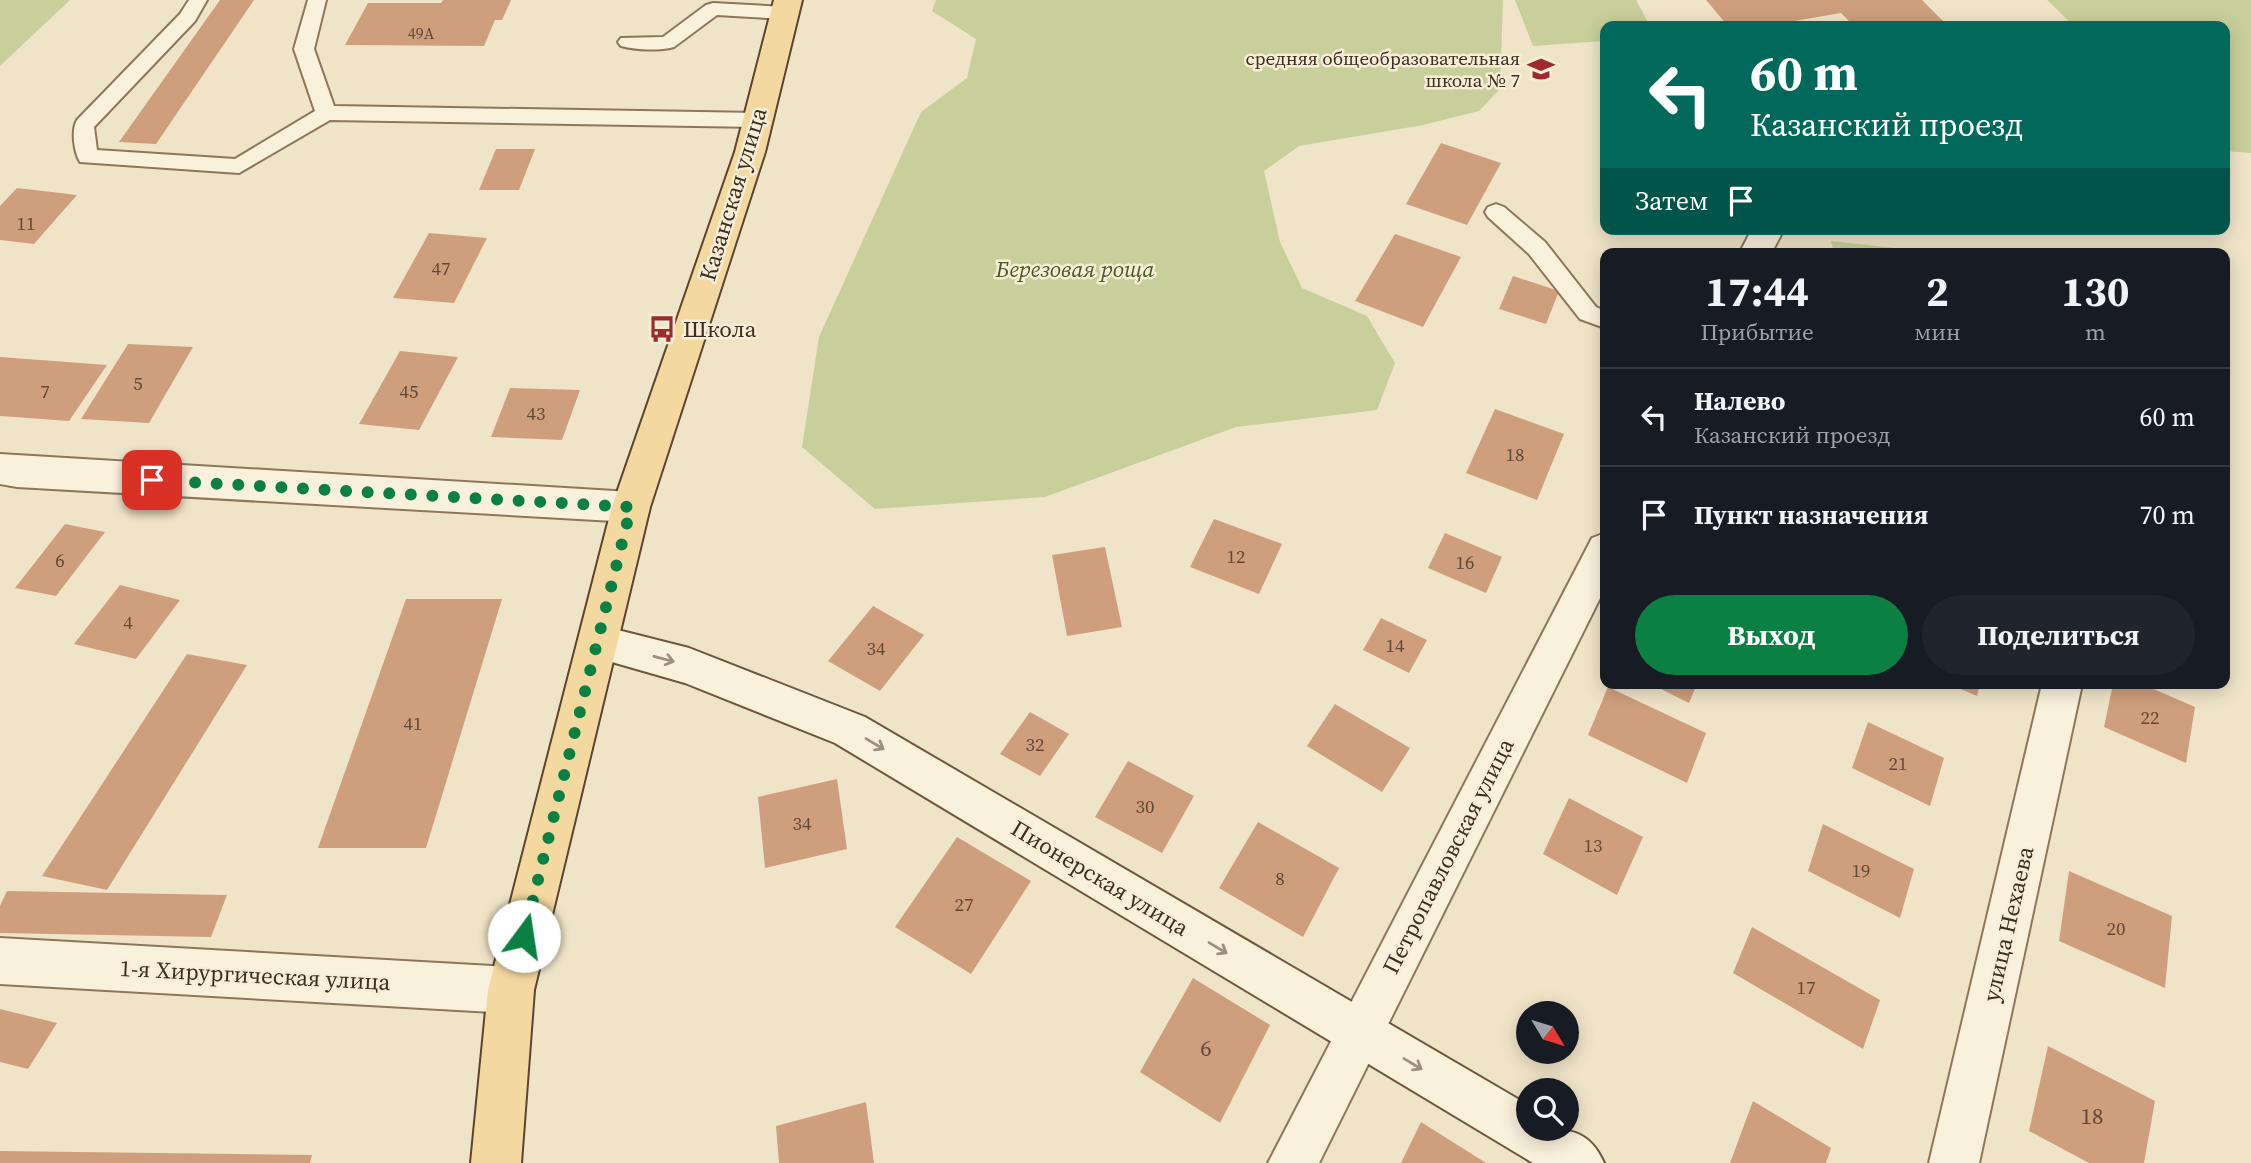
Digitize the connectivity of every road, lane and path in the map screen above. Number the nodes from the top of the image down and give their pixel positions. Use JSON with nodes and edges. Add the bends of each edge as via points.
{"nodes":[{"id":1,"x":198,"y":0,"type":"edge"},
{"id":2,"x":317,"y":0,"type":"edge"},
{"id":3,"x":787,"y":7,"type":"edge"},
{"id":4,"x":628,"y":43,"type":"dead end"},
{"id":5,"x":326,"y":113,"type":"junction"},
{"id":6,"x":758,"y":120,"type":"junction"},
{"id":7,"x":1496,"y":212,"type":"dead end"},
{"id":8,"x":1600,"y":318,"type":"edge"},
{"id":9,"x":0,"y":469,"type":"edge"},
{"id":10,"x":631,"y":507,"type":"junction"},
{"id":11,"x":1600,"y":559,"type":"edge"},
{"id":12,"x":598,"y":642,"type":"junction"},
{"id":13,"x":2061,"y":689,"type":"edge"},
{"id":14,"x":0,"y":961,"type":"edge"},
{"id":15,"x":511,"y":990,"type":"junction"},
{"id":16,"x":1358,"y":1031,"type":"junction"},
{"id":17,"x":496,"y":1163,"type":"edge"},
{"id":18,"x":1293,"y":1163,"type":"edge"},
{"id":19,"x":1579,"y":1163,"type":"edge"},
{"id":20,"x":1954,"y":1163,"type":"edge"}],
"edges":[{"from":1,"to":5,"type":"lane","via":[[188,17],[84,125],[87,157],[239,166]]},
{"from":2,"to":5,"type":"lane","via":[[304,49]]},
{"from":3,"to":4,"type":"lane","via":[[713,9],[667,43]]},
{"from":3,"to":6,"type":"main road","name":"Казанская улица"},
{"from":5,"to":6,"type":"lane"},
{"from":6,"to":10,"type":"main road","name":"Казанская улица"},
{"from":7,"to":8,"type":"lane","via":[[1537,248],[1588,313]]},
{"from":9,"to":10,"type":"street"},
{"from":10,"to":12,"type":"main road","name":"Казанская улица"},
{"from":11,"to":16,"type":"street","name":"Петропавловская улица"},
{"from":12,"to":15,"type":"main road","name":"Казанская улица"},
{"from":12,"to":16,"type":"street","name":"Пионерская улица","one_way":true,"via":[[689,666],[850,730]]},
{"from":13,"to":20,"type":"street","name":"улица Нехаева"},
{"from":14,"to":15,"type":"street","name":"1-я Хирургическая улица"},
{"from":15,"to":17,"type":"main road","name":"Казанская улица"},
{"from":16,"to":18,"type":"street","name":"Петропавловская улица"},
{"from":16,"to":19,"type":"street","name":"Пионерская улица","one_way":true}]}
